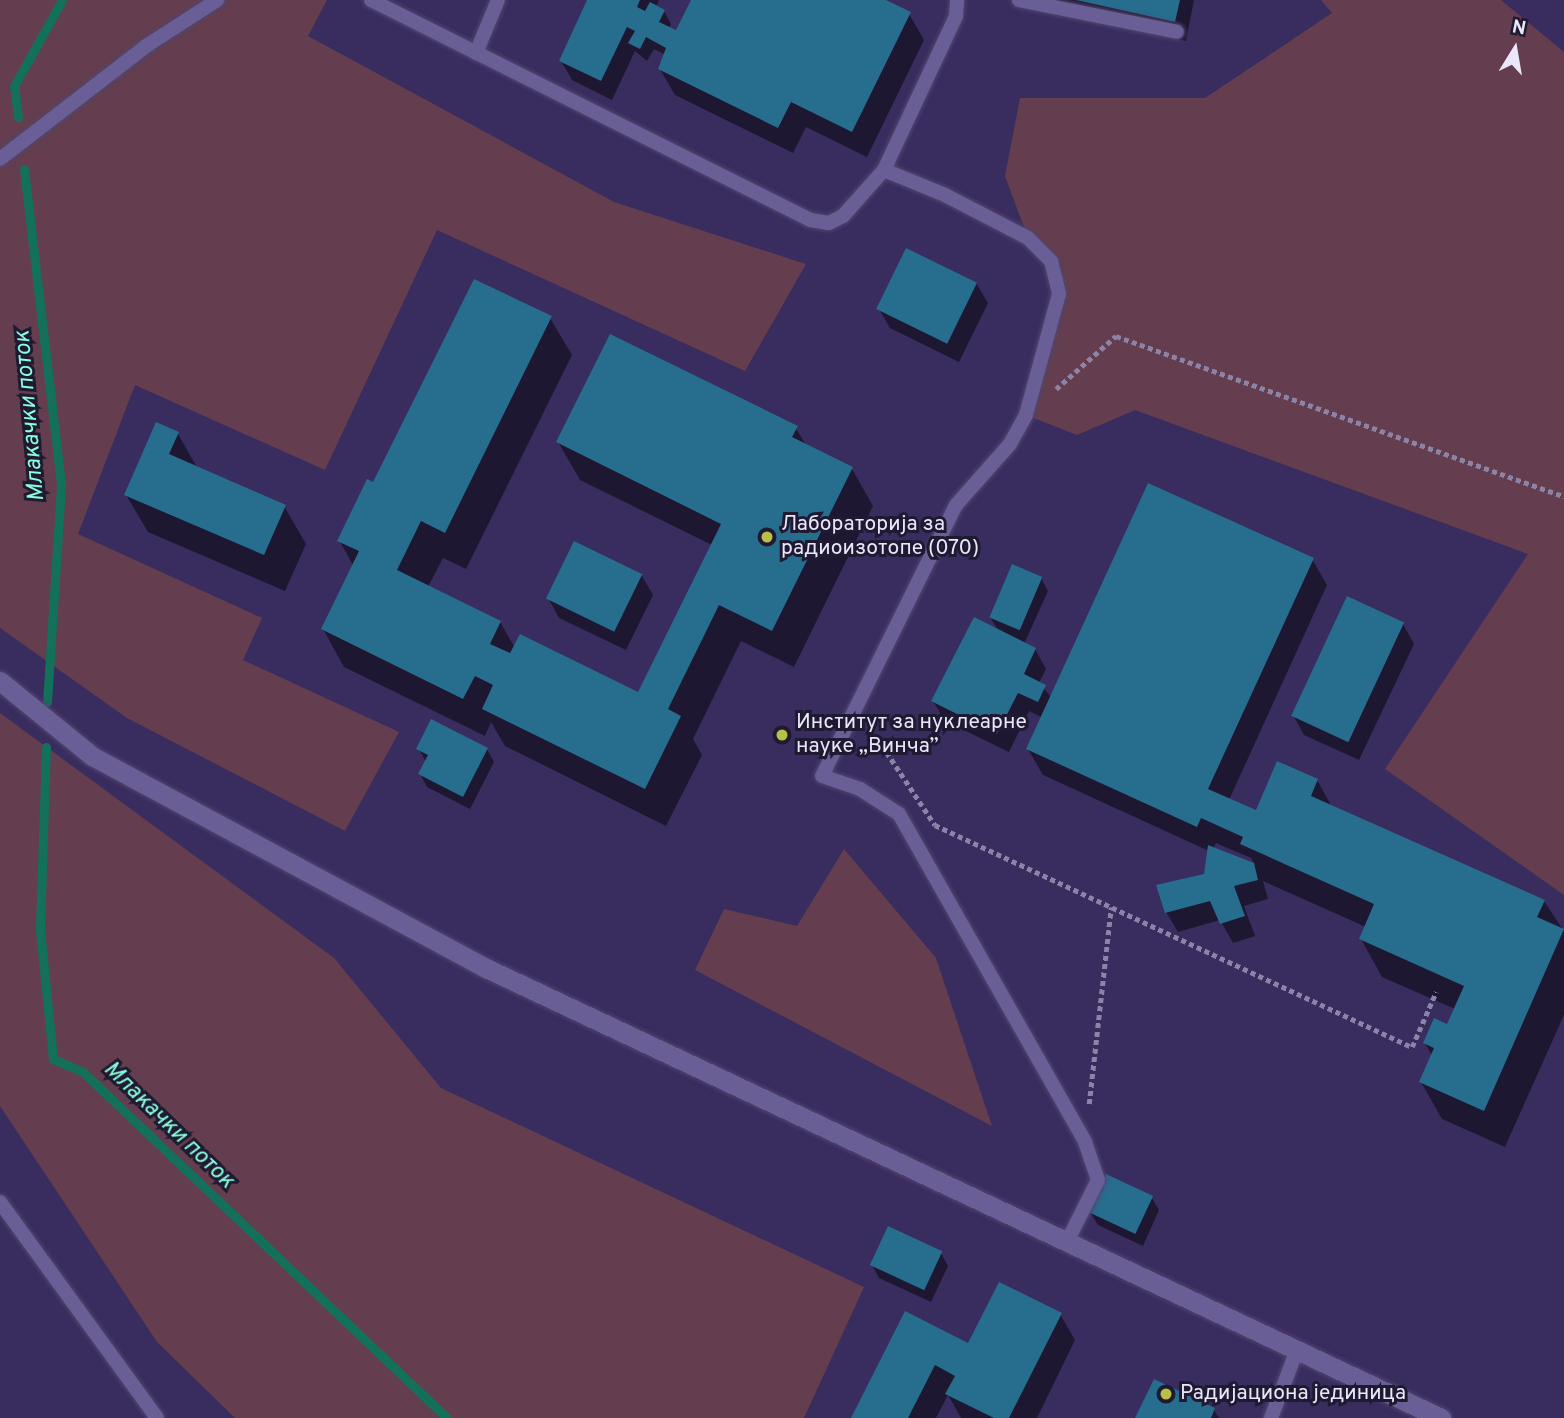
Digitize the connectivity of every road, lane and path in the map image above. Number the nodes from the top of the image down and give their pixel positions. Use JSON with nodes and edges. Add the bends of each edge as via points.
{"nodes":[{"id":1,"x":217,"y":0,"type":"edge"},
{"id":2,"x":371,"y":0,"type":"edge"},
{"id":3,"x":498,"y":0,"type":"edge"},
{"id":4,"x":957,"y":0,"type":"edge"},
{"id":5,"x":1019,"y":0,"type":"edge"},
{"id":6,"x":1177,"y":32,"type":"dead end"},
{"id":7,"x":475,"y":53,"type":"junction"},
{"id":8,"x":0,"y":159,"type":"edge"},
{"id":9,"x":884,"y":170,"type":"junction"},
{"id":10,"x":1026,"y":415,"type":"junction"},
{"id":11,"x":1564,"y":496,"type":"edge"},
{"id":12,"x":0,"y":681,"type":"edge"},
{"id":13,"x":881,"y":745,"type":"dead end"},
{"id":14,"x":1111,"y":906,"type":"junction"},
{"id":15,"x":1436,"y":992,"type":"dead end"},
{"id":16,"x":1085,"y":1142,"type":"junction"},
{"id":17,"x":0,"y":1202,"type":"edge"},
{"id":18,"x":1068,"y":1240,"type":"junction"},
{"id":19,"x":1297,"y":1350,"type":"junction"},
{"id":20,"x":157,"y":1418,"type":"edge"},
{"id":21,"x":1271,"y":1418,"type":"edge"},
{"id":22,"x":1441,"y":1418,"type":"edge"}],
"edges":[{"from":1,"to":8,"type":"lane","via":[[146,46]]},
{"from":2,"to":7,"type":"lane"},
{"from":3,"to":7,"type":"lane"},
{"from":4,"to":9,"type":"lane","via":[[956,16]]},
{"from":5,"to":6,"type":"lane"},
{"from":7,"to":9,"type":"lane","via":[[810,220],[836,221]]},
{"from":9,"to":10,"type":"lane","via":[[1028,238],[1051,261],[1059,294]]},
{"from":10,"to":11,"type":"path","via":[[1116,336]]},
{"from":10,"to":16,"type":"lane","via":[[1010,444],[956,505],[822,776],[860,789],[899,814]]},
{"from":12,"to":18,"type":"street","via":[[92,756],[256,848],[486,968]]},
{"from":13,"to":14,"type":"path","via":[[935,825]]},
{"from":14,"to":15,"type":"path","via":[[1412,1047]]},
{"from":14,"to":16,"type":"path"},
{"from":16,"to":18,"type":"lane","via":[[1098,1180]]},
{"from":17,"to":20,"type":"lane"},
{"from":18,"to":19,"type":"street"},
{"from":19,"to":21,"type":"lane"},
{"from":19,"to":22,"type":"street"}]}
